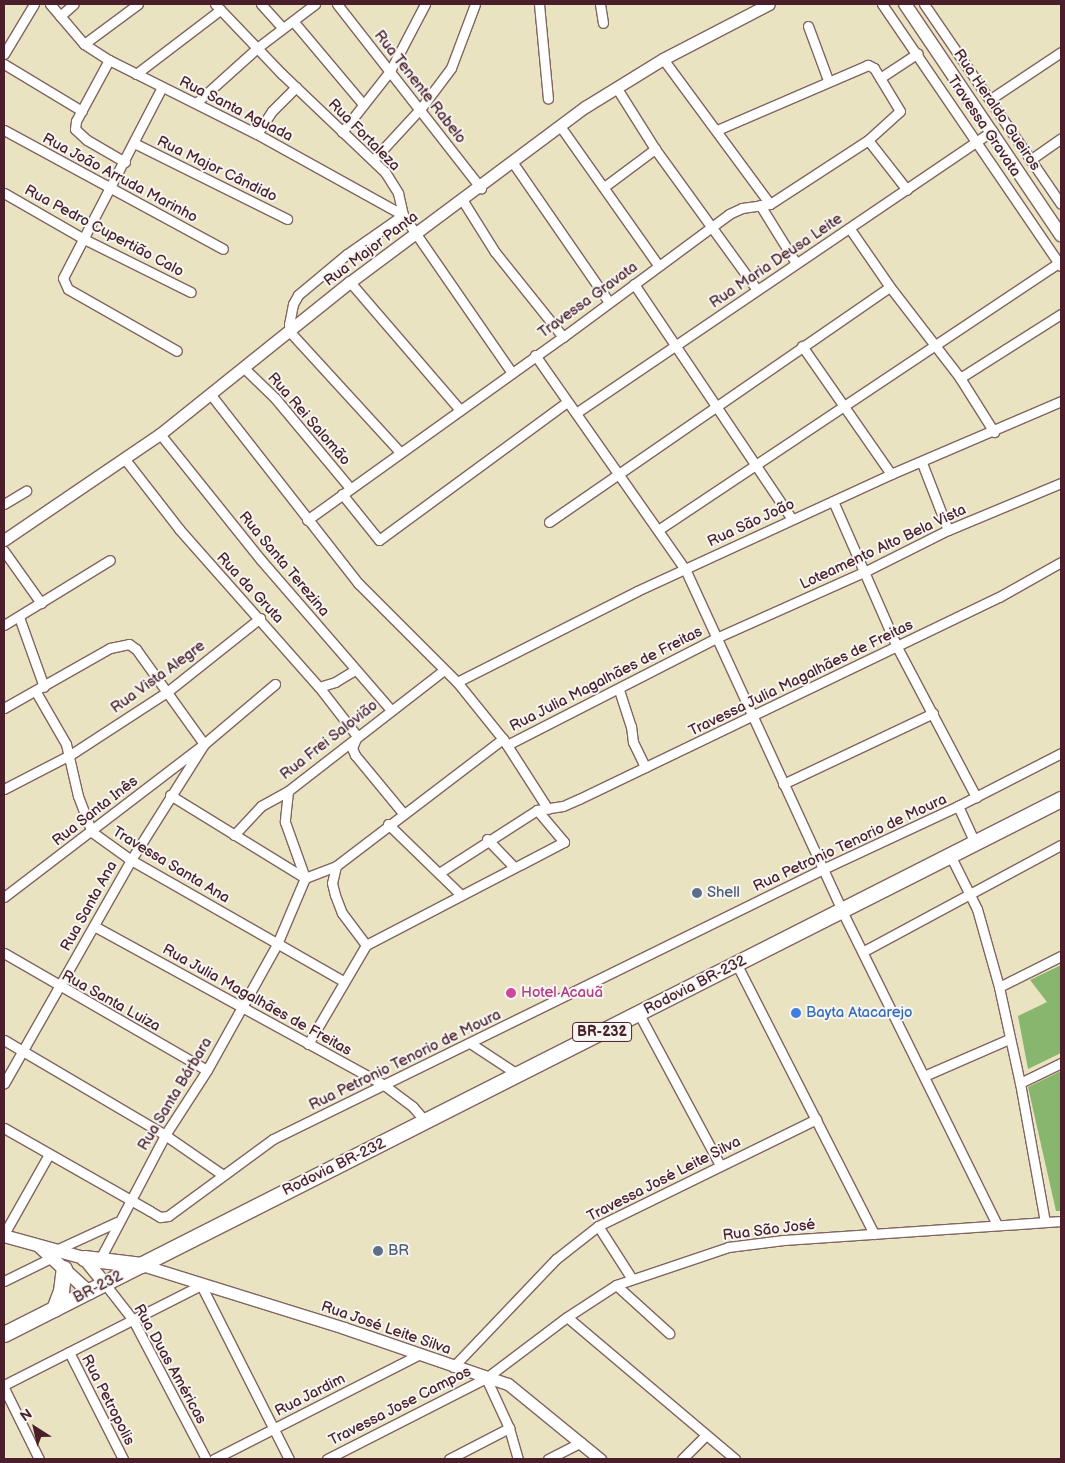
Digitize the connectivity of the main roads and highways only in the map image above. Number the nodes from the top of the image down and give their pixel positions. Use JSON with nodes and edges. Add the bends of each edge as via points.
{"nodes":[{"id":1,"x":905,"y":4,"type":"edge"},
{"id":2,"x":1059,"y":228,"type":"edge"},
{"id":3,"x":1061,"y":799,"type":"edge"},
{"id":4,"x":4,"y":1235,"type":"edge"},
{"id":5,"x":56,"y":1253,"type":"junction"},
{"id":6,"x":84,"y":1258,"type":"junction"},
{"id":7,"x":142,"y":1265,"type":"junction"},
{"id":8,"x":64,"y":1268,"type":"junction"},
{"id":9,"x":105,"y":1284,"type":"junction"},
{"id":10,"x":90,"y":1293,"type":"junction"},
{"id":11,"x":54,"y":1309,"type":"junction"},
{"id":12,"x":4,"y":1334,"type":"edge"}],
"edges":[{"from":1,"to":2,"type":"main road","name":"Rua Heraldo Gueiros"},
{"from":3,"to":7,"type":"highway","name":"Rodovia BR-232","number":"BR-232"},
{"from":4,"to":5,"type":"main road"},
{"from":5,"to":6,"type":"main road"},
{"from":5,"to":8,"type":"main road"},
{"from":6,"to":7,"type":"highway"},
{"from":6,"to":9,"type":"main road"},
{"from":7,"to":9,"type":"highway","name":"BR-232","number":"BR-232"},
{"from":8,"to":10,"type":"main road"},
{"from":8,"to":11,"type":"highway","via":[[61,1291]]},
{"from":9,"to":10,"type":"highway","name":"BR-232","number":"BR-232"},
{"from":10,"to":11,"type":"highway","name":"BR-232","number":"BR-232"},
{"from":11,"to":12,"type":"highway","number":"BR-232"}]}
